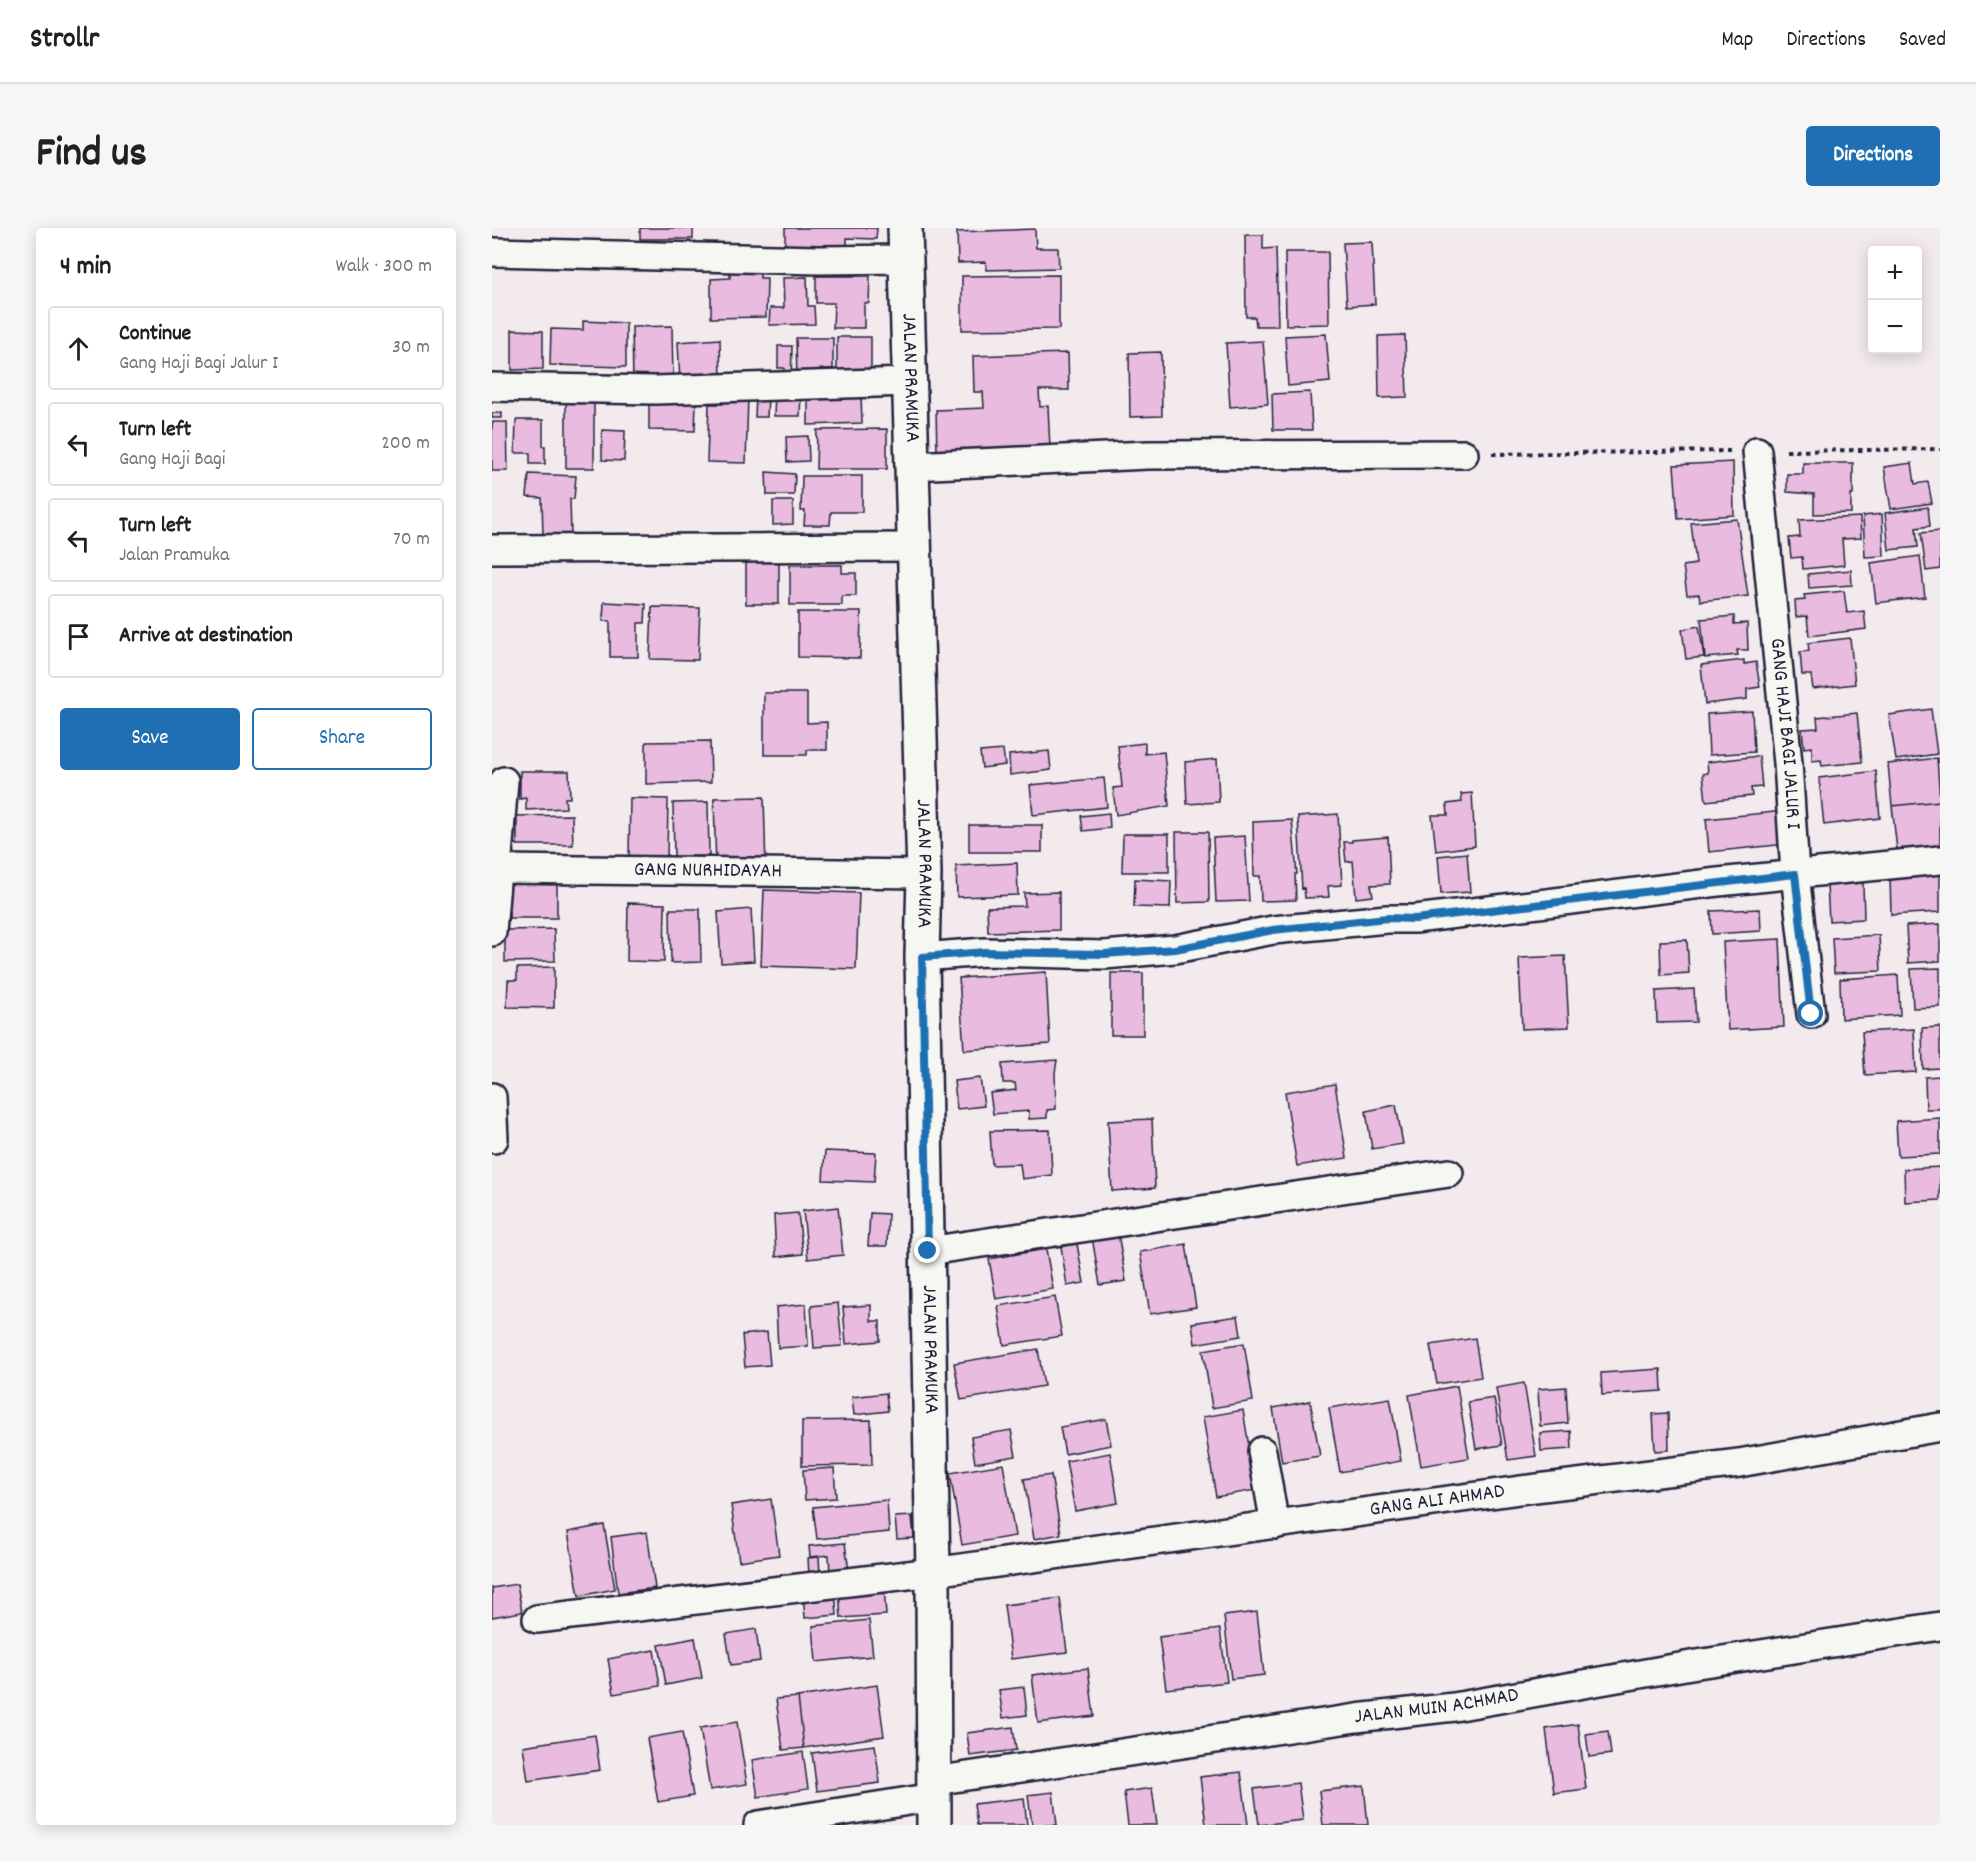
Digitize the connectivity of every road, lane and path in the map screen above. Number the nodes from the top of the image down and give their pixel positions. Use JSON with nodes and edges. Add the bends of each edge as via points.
{"nodes":[{"id":1,"x":906,"y":243,"type":"edge"},
{"id":2,"x":492,"y":252,"type":"edge"},
{"id":3,"x":910,"y":382,"type":"junction"},
{"id":4,"x":492,"y":387,"type":"edge"},
{"id":5,"x":1940,"y":449,"type":"edge"},
{"id":6,"x":1757,"y":451,"type":"junction"},
{"id":7,"x":1464,"y":454,"type":"joint"},
{"id":8,"x":911,"y":466,"type":"junction"},
{"id":9,"x":916,"y":547,"type":"junction"},
{"id":10,"x":492,"y":549,"type":"edge"},
{"id":11,"x":504,"y":782,"type":"dead end"},
{"id":12,"x":1940,"y":860,"type":"edge"},
{"id":13,"x":494,"y":869,"type":"edge"},
{"id":14,"x":924,"y":874,"type":"junction"},
{"id":15,"x":1795,"y":874,"type":"junction"},
{"id":16,"x":492,"y":932,"type":"edge"},
{"id":17,"x":922,"y":957,"type":"junction"},
{"id":18,"x":1811,"y":1014,"type":"dead end"},
{"id":19,"x":492,"y":1097,"type":"edge"},
{"id":20,"x":494,"y":1139,"type":"dead end"},
{"id":21,"x":1449,"y":1173,"type":"dead end"},
{"id":22,"x":928,"y":1251,"type":"junction"},
{"id":23,"x":1940,"y":1427,"type":"edge"},
{"id":24,"x":1262,"y":1451,"type":"dead end"},
{"id":25,"x":1275,"y":1525,"type":"junction"},
{"id":26,"x":933,"y":1572,"type":"junction"},
{"id":27,"x":537,"y":1619,"type":"dead end"},
{"id":28,"x":1940,"y":1626,"type":"edge"},
{"id":29,"x":934,"y":1801,"type":"edge"},
{"id":30,"x":758,"y":1825,"type":"edge"}],
"edges":[{"from":1,"to":2,"type":"street","via":[[819,260]]},
{"from":1,"to":3,"type":"street","name":"JALAN PRAMUKA"},
{"from":3,"to":4,"type":"street","via":[[656,390]]},
{"from":3,"to":8,"type":"street","name":"JALAN PRAMUKA"},
{"from":5,"to":6,"type":"path"},
{"from":6,"to":7,"type":"path"},
{"from":6,"to":15,"type":"street","name":"GANG HAJI BAGI JALUR I"},
{"from":7,"to":8,"type":"street","via":[[1148,454]]},
{"from":8,"to":9,"type":"street","name":"JALAN PRAMUKA"},
{"from":9,"to":10,"type":"street"},
{"from":9,"to":14,"type":"street","name":"JALAN PRAMUKA"},
{"from":11,"to":13,"type":"street"},
{"from":12,"to":15,"type":"street"},
{"from":13,"to":14,"type":"street","name":"GANG NURHIDAYAH"},
{"from":13,"to":16,"type":"street"},
{"from":14,"to":17,"type":"street","name":"JALAN PRAMUKA"},
{"from":15,"to":17,"type":"street","via":[[1415,919],[1387,918],[1273,930],[1175,949],[1104,954],[985,952]]},
{"from":15,"to":18,"type":"street","name":"GANG HAJI BAGI JALUR I"},
{"from":17,"to":22,"type":"street","name":"JALAN PRAMUKA"},
{"from":19,"to":20,"type":"street"},
{"from":21,"to":22,"type":"street"},
{"from":22,"to":26,"type":"street","name":"JALAN PRAMUKA"},
{"from":23,"to":25,"type":"street","name":"GANG ALI AHMAD","via":[[1739,1463]]},
{"from":24,"to":25,"type":"street"},
{"from":25,"to":26,"type":"street","name":"GANG ALI AHMAD"},
{"from":26,"to":27,"type":"street","name":"GANG ALI AHMAD"},
{"from":26,"to":29,"type":"street","name":"JALAN PRAMUKA"},
{"from":28,"to":29,"type":"street","name":"JALAN MUIN ACHMAD","via":[[1454,1707],[1356,1718]]},
{"from":29,"to":30,"type":"street","name":"JALAN MUIN ACHMAD"}]}
